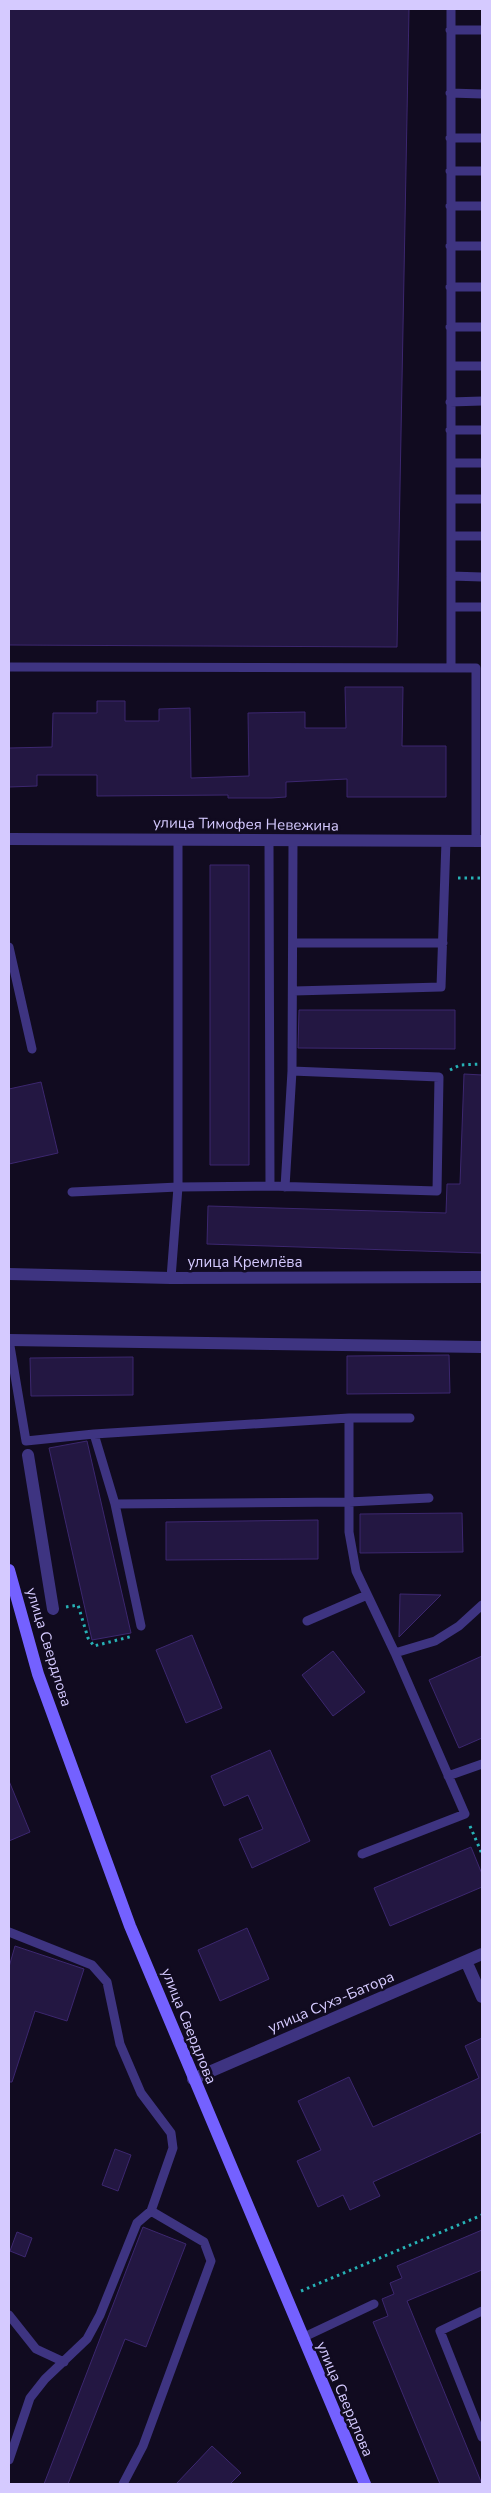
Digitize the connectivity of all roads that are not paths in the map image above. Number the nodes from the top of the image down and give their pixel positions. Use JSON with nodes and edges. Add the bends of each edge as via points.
{"nodes":[{"id":1,"x":451,"y":9,"type":"edge"},
{"id":2,"x":450,"y":30,"type":"junction"},
{"id":3,"x":482,"y":30,"type":"edge"},
{"id":4,"x":450,"y":93,"type":"junction"},
{"id":5,"x":482,"y":94,"type":"edge"},
{"id":6,"x":450,"y":138,"type":"junction"},
{"id":7,"x":482,"y":138,"type":"edge"},
{"id":8,"x":450,"y":171,"type":"junction"},
{"id":9,"x":482,"y":171,"type":"edge"},
{"id":10,"x":450,"y":206,"type":"junction"},
{"id":11,"x":482,"y":206,"type":"edge"},
{"id":12,"x":450,"y":246,"type":"junction"},
{"id":13,"x":482,"y":246,"type":"edge"},
{"id":14,"x":482,"y":287,"type":"edge"},
{"id":15,"x":450,"y":288,"type":"junction"},
{"id":16,"x":450,"y":327,"type":"junction"},
{"id":17,"x":482,"y":327,"type":"edge"},
{"id":18,"x":450,"y":366,"type":"junction"},
{"id":19,"x":482,"y":366,"type":"edge"},
{"id":20,"x":450,"y":402,"type":"junction"},
{"id":21,"x":482,"y":402,"type":"edge"},
{"id":22,"x":450,"y":430,"type":"junction"},
{"id":23,"x":482,"y":430,"type":"edge"},
{"id":24,"x":451,"y":463,"type":"junction"},
{"id":25,"x":482,"y":463,"type":"edge"},
{"id":26,"x":451,"y":499,"type":"junction"},
{"id":27,"x":482,"y":499,"type":"edge"},
{"id":28,"x":451,"y":536,"type":"junction"},
{"id":29,"x":482,"y":536,"type":"edge"},
{"id":30,"x":451,"y":576,"type":"junction"},
{"id":31,"x":482,"y":577,"type":"edge"},
{"id":32,"x":451,"y":607,"type":"junction"},
{"id":33,"x":482,"y":607,"type":"edge"},
{"id":34,"x":9,"y":667,"type":"edge"},
{"id":35,"x":451,"y":668,"type":"junction"},
{"id":36,"x":479,"y":668,"type":"edge"},
{"id":37,"x":479,"y":817,"type":"edge"},
{"id":38,"x":9,"y":839,"type":"edge"},
{"id":39,"x":178,"y":839,"type":"junction"},
{"id":40,"x":446,"y":841,"type":"junction"},
{"id":41,"x":479,"y":841,"type":"edge"},
{"id":42,"x":269,"y":842,"type":"junction"},
{"id":43,"x":293,"y":842,"type":"junction"},
{"id":44,"x":294,"y":943,"type":"junction"},
{"id":45,"x":443,"y":943,"type":"junction"},
{"id":46,"x":9,"y":947,"type":"edge"},
{"id":47,"x":294,"y":991,"type":"junction"},
{"id":48,"x":32,"y":1049,"type":"dead end"},
{"id":49,"x":292,"y":1070,"type":"junction"},
{"id":50,"x":270,"y":1186,"type":"junction"},
{"id":51,"x":178,"y":1187,"type":"junction"},
{"id":52,"x":285,"y":1187,"type":"junction"},
{"id":53,"x":72,"y":1192,"type":"dead end"},
{"id":54,"x":9,"y":1274,"type":"edge"},
{"id":55,"x":482,"y":1277,"type":"edge"},
{"id":56,"x":171,"y":1278,"type":"junction"},
{"id":57,"x":9,"y":1336,"type":"edge"},
{"id":58,"x":9,"y":1340,"type":"edge"},
{"id":59,"x":482,"y":1347,"type":"edge"},
{"id":60,"x":349,"y":1418,"type":"junction"},
{"id":61,"x":410,"y":1418,"type":"dead end"},
{"id":62,"x":94,"y":1434,"type":"junction"},
{"id":63,"x":26,"y":1441,"type":"junction"},
{"id":64,"x":28,"y":1455,"type":"joint"},
{"id":65,"x":430,"y":1498,"type":"dead end"},
{"id":66,"x":349,"y":1502,"type":"junction"},
{"id":67,"x":115,"y":1504,"type":"junction"},
{"id":68,"x":9,"y":1570,"type":"edge"},
{"id":69,"x":367,"y":1596,"type":"junction"},
{"id":70,"x":482,"y":1605,"type":"edge"},
{"id":71,"x":53,"y":1609,"type":"road end"},
{"id":72,"x":307,"y":1621,"type":"dead end"},
{"id":73,"x":141,"y":1626,"type":"dead end"},
{"id":74,"x":395,"y":1653,"type":"junction"},
{"id":75,"x":482,"y":1764,"type":"edge"},
{"id":76,"x":448,"y":1776,"type":"junction"},
{"id":77,"x":362,"y":1854,"type":"dead end"},
{"id":78,"x":9,"y":1933,"type":"edge"},
{"id":79,"x":482,"y":1954,"type":"edge"},
{"id":80,"x":466,"y":1961,"type":"junction"},
{"id":81,"x":482,"y":1997,"type":"edge"},
{"id":82,"x":193,"y":2079,"type":"junction"},
{"id":83,"x":151,"y":2211,"type":"junction"},
{"id":84,"x":374,"y":2304,"type":"dead end"},
{"id":85,"x":482,"y":2311,"type":"edge"},
{"id":86,"x":9,"y":2314,"type":"edge"},
{"id":87,"x":302,"y":2338,"type":"junction"},
{"id":88,"x":64,"y":2362,"type":"junction"},
{"id":89,"x":479,"y":2420,"type":"edge"},
{"id":90,"x":482,"y":2437,"type":"edge"},
{"id":91,"x":9,"y":2460,"type":"edge"},
{"id":92,"x":123,"y":2484,"type":"edge"},
{"id":93,"x":365,"y":2484,"type":"edge"}],
"edges":[{"from":1,"to":2,"type":"lane"},
{"from":2,"to":3,"type":"lane"},
{"from":2,"to":4,"type":"lane"},
{"from":4,"to":5,"type":"lane"},
{"from":4,"to":6,"type":"lane"},
{"from":6,"to":7,"type":"lane"},
{"from":6,"to":8,"type":"lane"},
{"from":8,"to":9,"type":"lane"},
{"from":8,"to":10,"type":"lane"},
{"from":10,"to":11,"type":"lane"},
{"from":10,"to":12,"type":"lane"},
{"from":12,"to":13,"type":"lane"},
{"from":12,"to":15,"type":"lane"},
{"from":14,"to":15,"type":"lane"},
{"from":15,"to":16,"type":"lane"},
{"from":16,"to":17,"type":"lane"},
{"from":16,"to":18,"type":"lane"},
{"from":18,"to":19,"type":"lane"},
{"from":18,"to":20,"type":"lane"},
{"from":20,"to":21,"type":"lane"},
{"from":20,"to":22,"type":"lane"},
{"from":22,"to":23,"type":"lane"},
{"from":22,"to":24,"type":"lane"},
{"from":24,"to":25,"type":"lane"},
{"from":24,"to":26,"type":"lane"},
{"from":26,"to":27,"type":"lane"},
{"from":26,"to":28,"type":"lane"},
{"from":28,"to":29,"type":"lane"},
{"from":28,"to":30,"type":"lane"},
{"from":30,"to":31,"type":"lane"},
{"from":30,"to":32,"type":"lane"},
{"from":32,"to":33,"type":"lane"},
{"from":32,"to":35,"type":"lane"},
{"from":34,"to":35,"type":"lane"},
{"from":35,"to":36,"type":"lane"},
{"from":36,"to":37,"type":"lane"},
{"from":37,"to":41,"type":"lane"},
{"from":38,"to":39,"type":"street","name":"улица Тимофея Невежина"},
{"from":39,"to":42,"type":"street","name":"улица Тимофея Невежина"},
{"from":39,"to":51,"type":"lane"},
{"from":40,"to":41,"type":"street","name":"улица Тимофея Невежина"},
{"from":40,"to":43,"type":"street","name":"улица Тимофея Невежина"},
{"from":40,"to":45,"type":"lane"},
{"from":42,"to":43,"type":"street","name":"улица Тимофея Невежина"},
{"from":42,"to":50,"type":"lane"},
{"from":43,"to":44,"type":"lane"},
{"from":44,"to":45,"type":"lane"},
{"from":44,"to":47,"type":"lane"},
{"from":45,"to":47,"type":"lane","via":[[441,987]]},
{"from":46,"to":48,"type":"lane"},
{"from":47,"to":49,"type":"lane"},
{"from":49,"to":52,"type":"lane"},
{"from":49,"to":52,"type":"lane","via":[[439,1077],[437,1191]]},
{"from":50,"to":51,"type":"lane"},
{"from":50,"to":52,"type":"lane"},
{"from":51,"to":53,"type":"lane"},
{"from":51,"to":56,"type":"lane"},
{"from":54,"to":56,"type":"street","name":"улица Кремлёва"},
{"from":55,"to":56,"type":"street","name":"улица Кремлёва"},
{"from":57,"to":58,"type":"street"},
{"from":58,"to":59,"type":"street"},
{"from":58,"to":63,"type":"lane"},
{"from":60,"to":61,"type":"lane"},
{"from":60,"to":62,"type":"lane"},
{"from":60,"to":66,"type":"lane"},
{"from":62,"to":63,"type":"lane"},
{"from":62,"to":67,"type":"lane"},
{"from":63,"to":64,"type":"lane"},
{"from":64,"to":71,"type":"street"},
{"from":65,"to":66,"type":"lane"},
{"from":66,"to":67,"type":"lane"},
{"from":66,"to":69,"type":"lane","via":[[349,1532],[356,1571]]},
{"from":67,"to":73,"type":"lane"},
{"from":68,"to":82,"type":"main road","name":"улица Свердлова","via":[[38,1674],[130,1926]]},
{"from":69,"to":72,"type":"lane"},
{"from":69,"to":74,"type":"lane"},
{"from":70,"to":74,"type":"lane","via":[[435,1642]]},
{"from":74,"to":76,"type":"lane"},
{"from":75,"to":76,"type":"lane"},
{"from":76,"to":77,"type":"lane","via":[[465,1814]]},
{"from":78,"to":83,"type":"lane","via":[[92,1965],[107,1982],[120,2044],[141,2093],[170,2133],[173,2148]]},
{"from":79,"to":80,"type":"street","name":"улица Сухэ-Батора"},
{"from":80,"to":81,"type":"street"},
{"from":80,"to":82,"type":"street","name":"улица Сухэ-Батора"},
{"from":82,"to":87,"type":"main road","name":"улица Свердлова"},
{"from":83,"to":88,"type":"lane","via":[[137,2223],[87,2339]]},
{"from":83,"to":92,"type":"lane","via":[[204,2242],[211,2261],[143,2446]]},
{"from":84,"to":87,"type":"lane"},
{"from":85,"to":89,"type":"lane","via":[[440,2331]]},
{"from":86,"to":88,"type":"lane","via":[[36,2349]]},
{"from":87,"to":93,"type":"main road","name":"улица Свердлова"},
{"from":88,"to":91,"type":"lane","via":[[30,2398]]},
{"from":89,"to":90,"type":"lane"}]}
